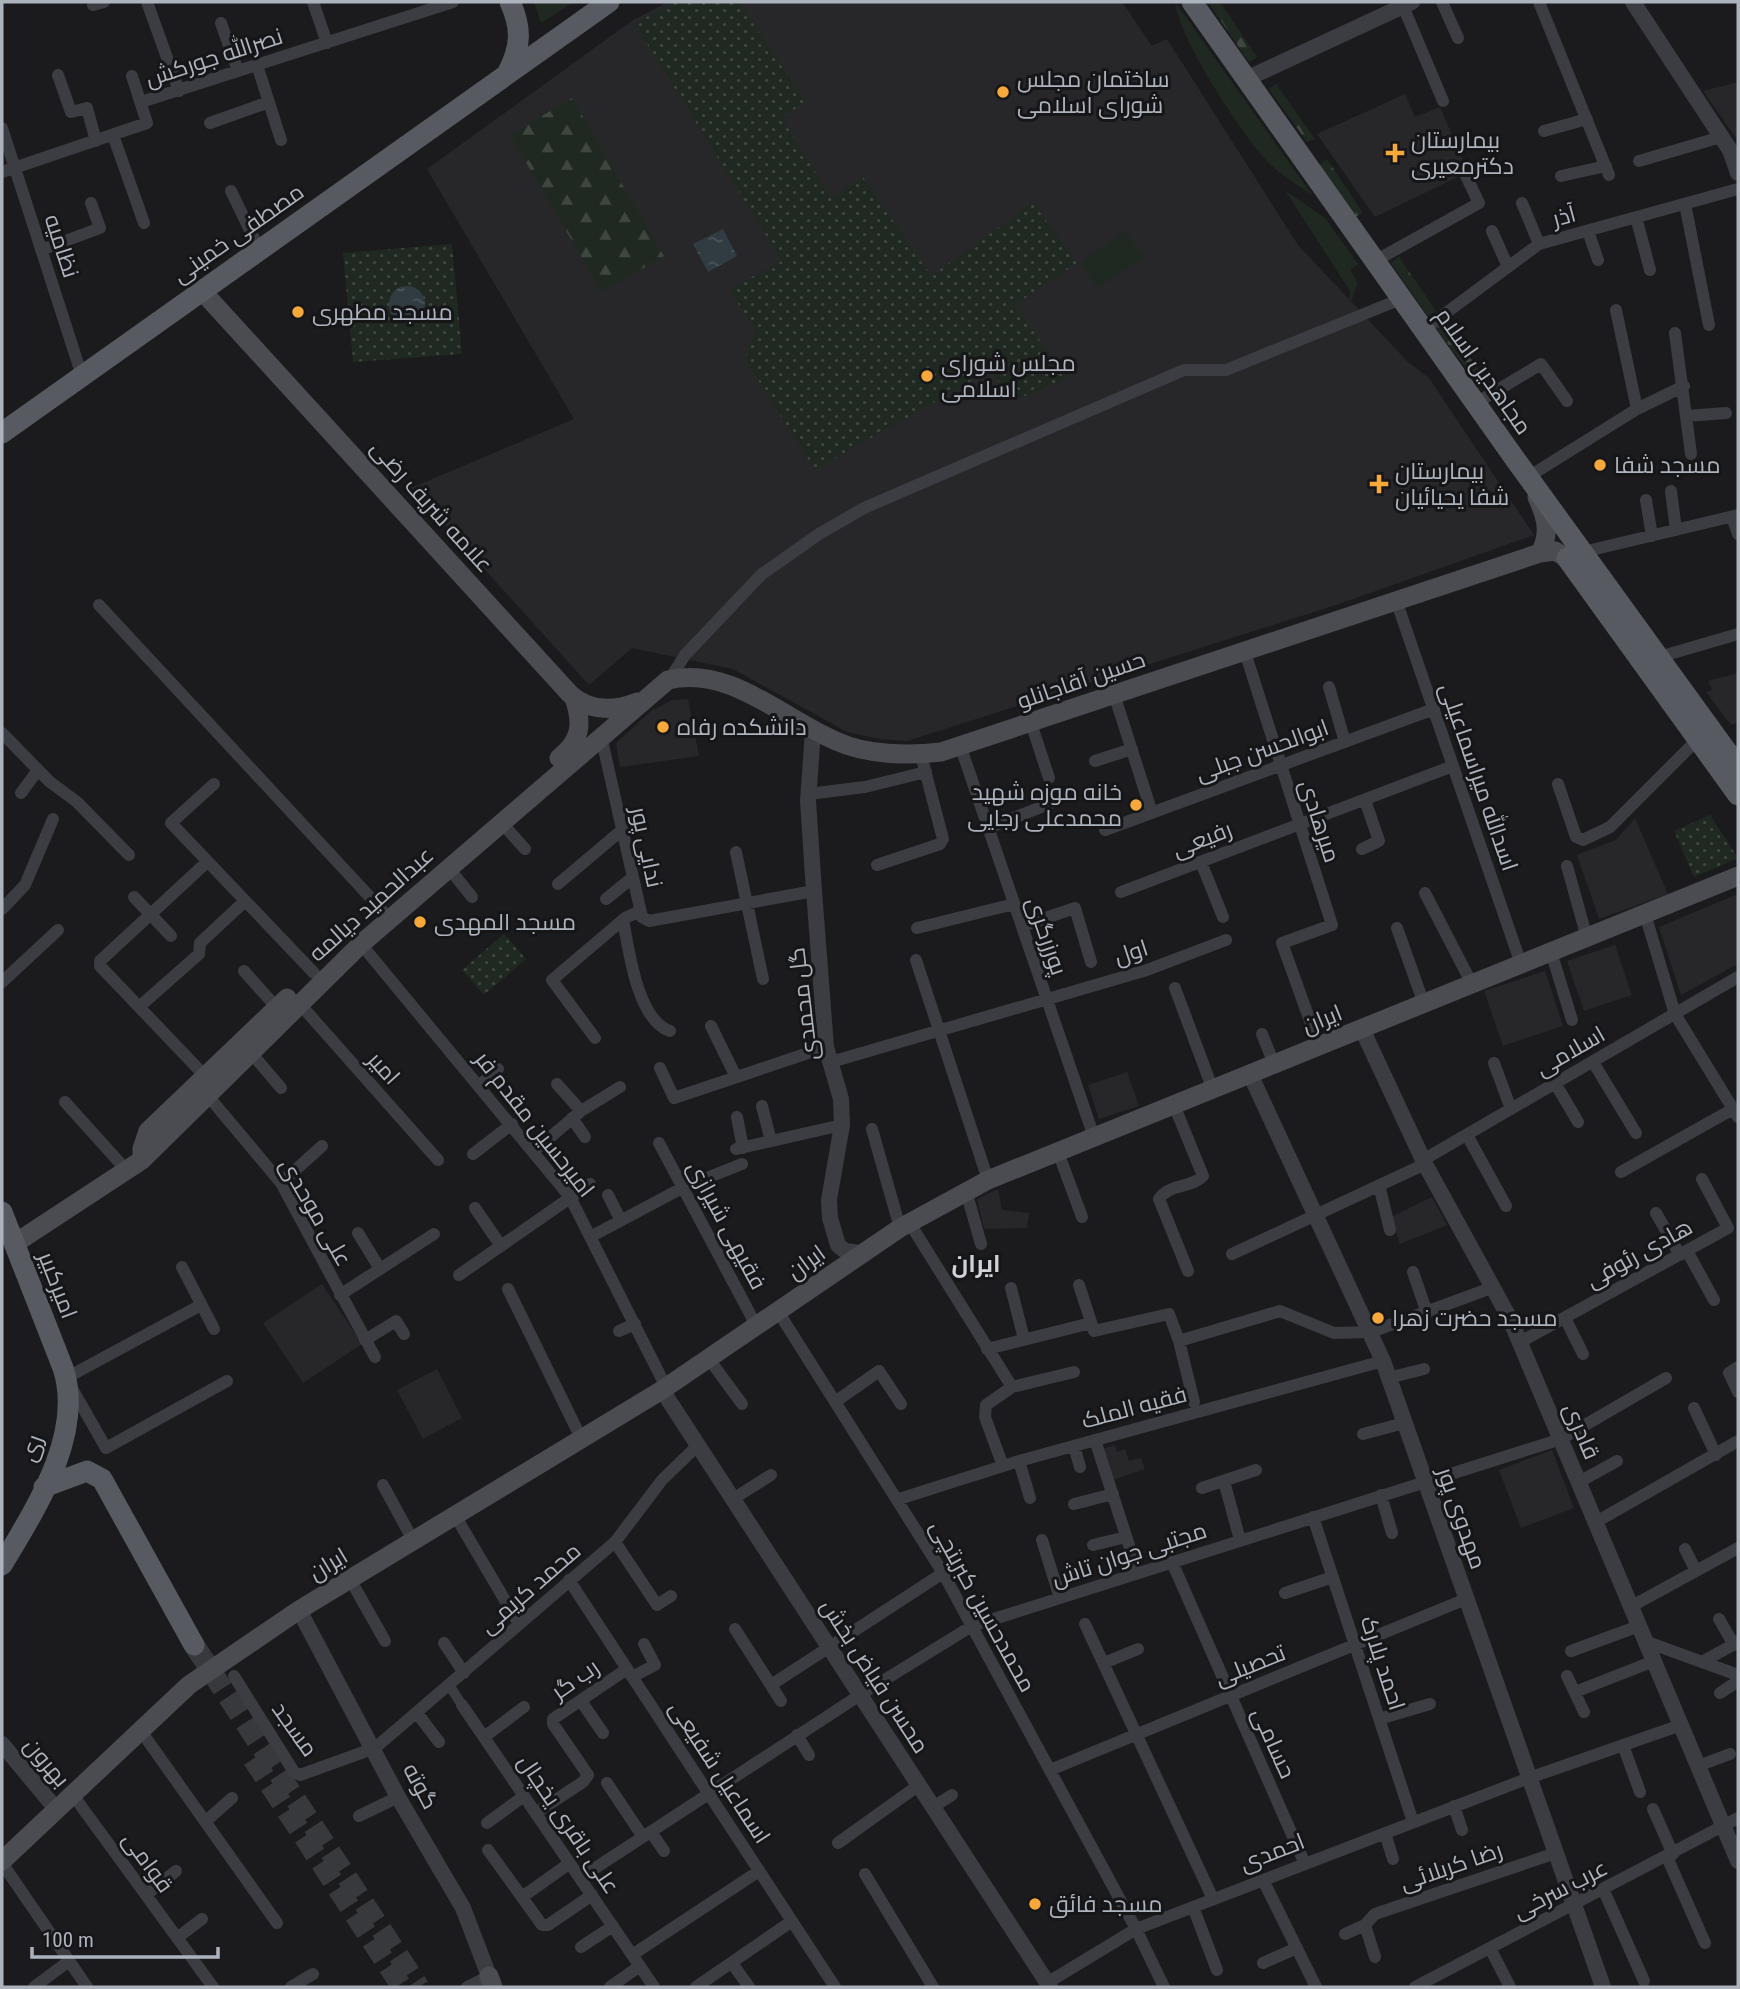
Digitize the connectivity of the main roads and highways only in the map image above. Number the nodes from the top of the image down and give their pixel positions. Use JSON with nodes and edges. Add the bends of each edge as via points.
{"nodes":[{"id":1,"x":510,"y":2,"type":"edge"},
{"id":2,"x":609,"y":2,"type":"edge"},
{"id":3,"x":1192,"y":2,"type":"edge"},
{"id":4,"x":506,"y":77,"type":"junction"},
{"id":5,"x":202,"y":291,"type":"junction"},
{"id":6,"x":2,"y":433,"type":"edge"},
{"id":7,"x":1528,"y":477,"type":"junction"},
{"id":8,"x":1541,"y":552,"type":"junction"},
{"id":9,"x":1575,"y":555,"type":"junction"},
{"id":10,"x":574,"y":698,"type":"junction"},
{"id":11,"x":645,"y":699,"type":"junction"},
{"id":12,"x":579,"y":731,"type":"junction"},
{"id":13,"x":601,"y":736,"type":"junction"},
{"id":14,"x":1738,"y":767,"type":"edge"},
{"id":15,"x":1738,"y":794,"type":"edge"},
{"id":16,"x":1738,"y":876,"type":"edge"},
{"id":17,"x":135,"y":1166,"type":"junction"},
{"id":18,"x":2,"y":1212,"type":"edge"},
{"id":19,"x":14,"y":1244,"type":"junction"},
{"id":20,"x":66,"y":1378,"type":"joint"},
{"id":21,"x":44,"y":1487,"type":"junction"},
{"id":22,"x":2,"y":1565,"type":"edge"},
{"id":23,"x":189,"y":1648,"type":"tunnel mouth"},
{"id":24,"x":2,"y":1862,"type":"edge"}],
"edges":[{"from":1,"to":4,"type":"main road","via":[[517,17],[519,50]]},
{"from":2,"to":4,"type":"main road","name":"مصطفی خمینی"},
{"from":3,"to":7,"type":"main road","name":"مجاهدین اسلام"},
{"from":4,"to":5,"type":"main road","name":"مصطفی خمینی"},
{"from":5,"to":6,"type":"main road","name":"مصطفی خمینی"},
{"from":5,"to":10,"type":"main road","name":"علامه شریف رضی"},
{"from":7,"to":8,"type":"main road","via":[[1547,526]]},
{"from":7,"to":9,"type":"main road","name":"مجاهدین اسلام"},
{"from":8,"to":9,"type":"main road"},
{"from":8,"to":11,"type":"main road","name":"حسین آقاجانلو","via":[[1397,603],[1244,649],[923,764],[851,746],[813,731],[746,692],[706,679],[670,679]]},
{"from":9,"to":14,"type":"main road","name":"مجاهدین اسلام","via":[[1659,657]]},
{"from":9,"to":15,"type":"main road","name":"مجاهدین اسلام"},
{"from":10,"to":11,"type":"main road","name":"علامه شریف رضی","via":[[600,709]]},
{"from":10,"to":12,"type":"main road"},
{"from":11,"to":13,"type":"main road","name":"عبدالحمید دیالمه"},
{"from":12,"to":13,"type":"main road"},
{"from":12,"to":17,"type":"main road","name":"عبدالحمید دیالمه","via":[[569,751],[382,910],[205,1076],[148,1132]]},
{"from":13,"to":17,"type":"main road","name":"عبدالحمید دیالمه","via":[[361,944]]},
{"from":16,"to":24,"type":"main road","name":"ایران","via":[[989,1180],[904,1225],[664,1389],[299,1610],[197,1679]]},
{"from":17,"to":19,"type":"main road","name":"عبدالحمید دیالمه"},
{"from":18,"to":19,"type":"main road","name":"امیرکبیر"},
{"from":19,"to":20,"type":"main road","name":"امیرکبیر"},
{"from":20,"to":21,"type":"main road","name":"ری","via":[[62,1439]]},
{"from":21,"to":22,"type":"main road","name":"ری"},
{"from":21,"to":23,"type":"main road","via":[[87,1471],[102,1479]]}]}
